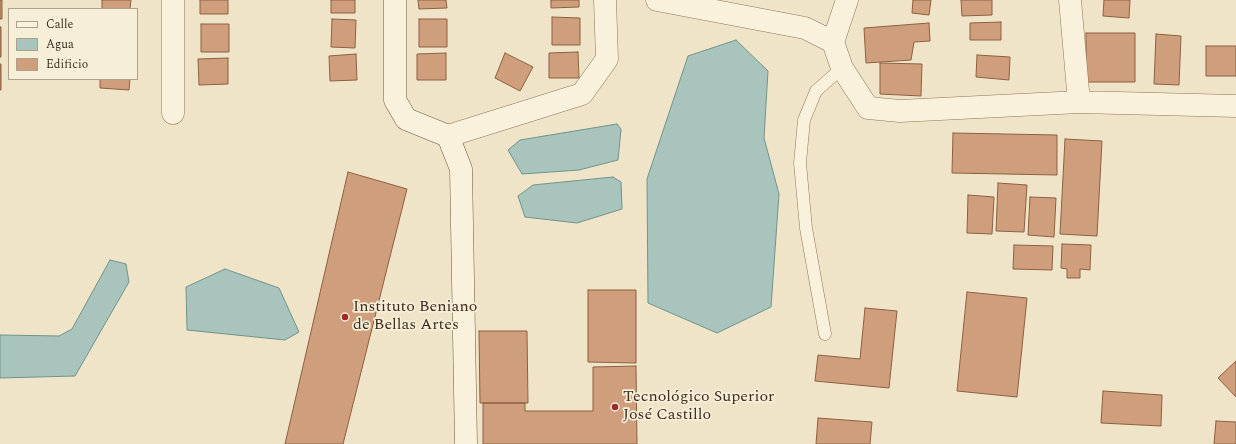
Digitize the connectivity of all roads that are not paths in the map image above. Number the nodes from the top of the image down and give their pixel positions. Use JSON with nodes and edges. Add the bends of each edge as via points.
{"nodes":[{"id":1,"x":173,"y":0,"type":"edge"},
{"id":2,"x":395,"y":0,"type":"edge"},
{"id":3,"x":605,"y":0,"type":"edge"},
{"id":4,"x":657,"y":0,"type":"edge"},
{"id":5,"x":847,"y":0,"type":"edge"},
{"id":6,"x":1070,"y":0,"type":"edge"},
{"id":7,"x":833,"y":42,"type":"junction"},
{"id":8,"x":842,"y":68,"type":"junction"},
{"id":9,"x":1079,"y":102,"type":"junction"},
{"id":10,"x":1236,"y":106,"type":"edge"},
{"id":11,"x":173,"y":113,"type":"dead end"},
{"id":12,"x":448,"y":136,"type":"junction"},
{"id":13,"x":825,"y":334,"type":"dead end"},
{"id":14,"x":466,"y":444,"type":"edge"}],
"edges":[{"from":1,"to":11,"type":"street"},
{"from":2,"to":12,"type":"street","via":[[395,100],[406,119]]},
{"from":3,"to":12,"type":"street","via":[[607,59],[582,94]]},
{"from":4,"to":7,"type":"street","via":[[805,28]]},
{"from":5,"to":7,"type":"street"},
{"from":6,"to":9,"type":"street"},
{"from":7,"to":8,"type":"street"},
{"from":8,"to":9,"type":"street","via":[[868,108],[900,111]]},
{"from":8,"to":13,"type":"lane","via":[[816,91],[804,120],[800,163],[806,228]]},
{"from":9,"to":10,"type":"street"},
{"from":12,"to":14,"type":"street","via":[[461,169]]}]}
